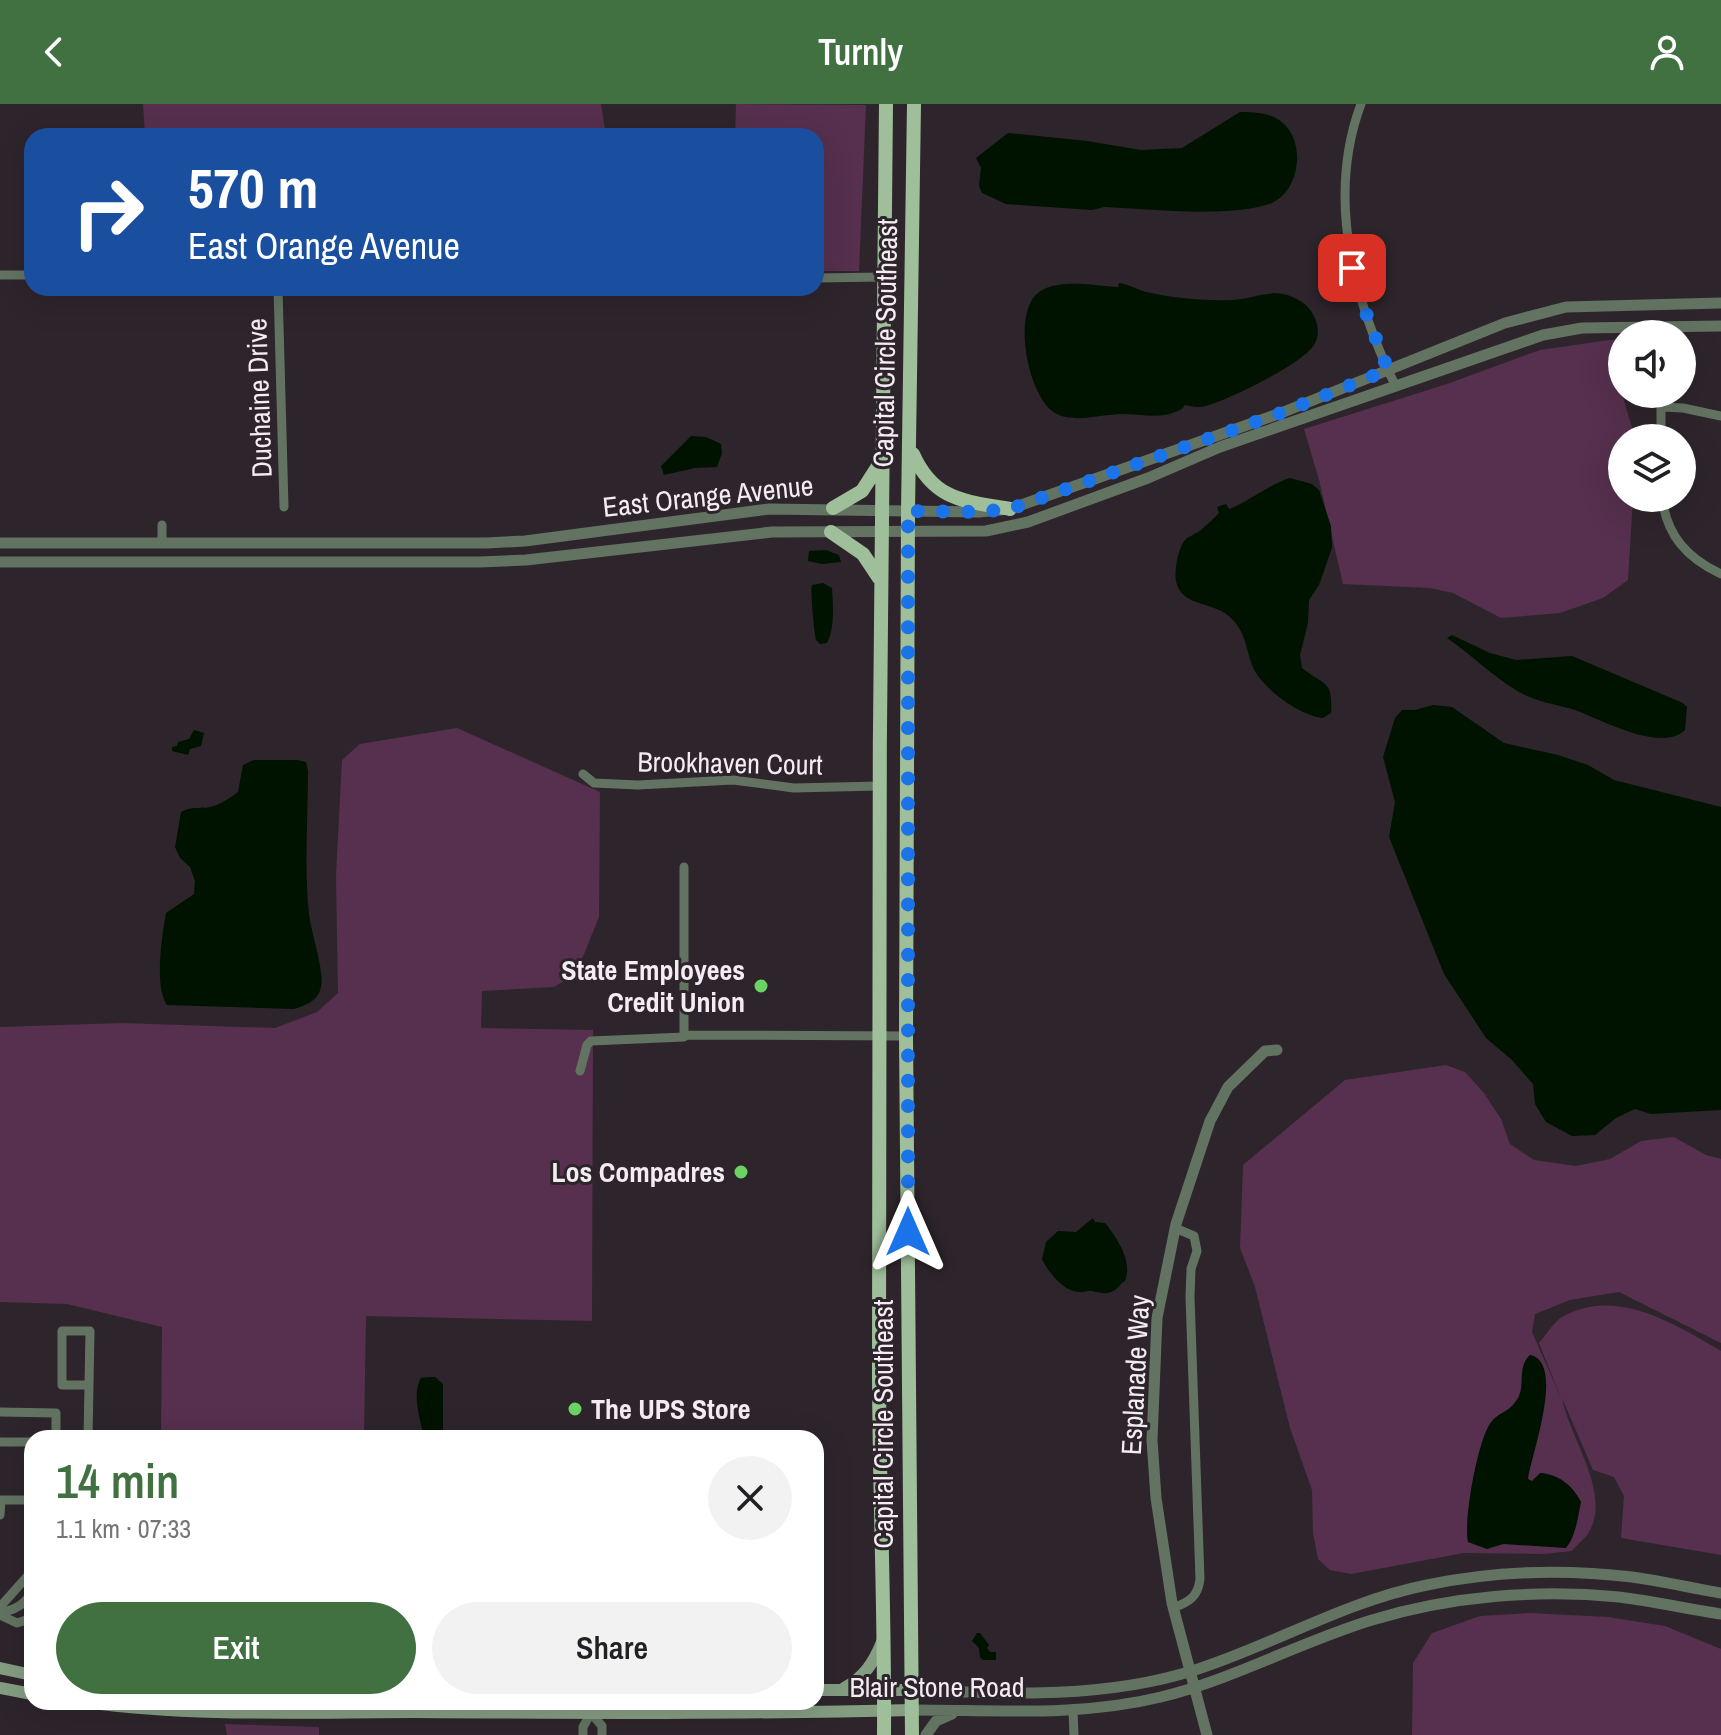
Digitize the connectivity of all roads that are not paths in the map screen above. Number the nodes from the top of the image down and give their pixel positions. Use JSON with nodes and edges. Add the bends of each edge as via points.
{"nodes":[{"id":1,"x":886,"y":104,"type":"edge"},
{"id":2,"x":914,"y":104,"type":"edge"},
{"id":3,"x":1361,"y":104,"type":"edge"},
{"id":4,"x":0,"y":275,"type":"edge"},
{"id":5,"x":24,"y":275,"type":"edge"},
{"id":6,"x":883,"y":277,"type":"junction"},
{"id":7,"x":824,"y":278,"type":"edge"},
{"id":8,"x":278,"y":296,"type":"edge"},
{"id":9,"x":1721,"y":303,"type":"edge"},
{"id":10,"x":1721,"y":326,"type":"edge"},
{"id":11,"x":1696,"y":328,"type":"edge"},
{"id":12,"x":1608,"y":329,"type":"edge"},
{"id":13,"x":1388,"y":370,"type":"junction"},
{"id":14,"x":1395,"y":385,"type":"junction"},
{"id":15,"x":1683,"y":408,"type":"edge"},
{"id":16,"x":1721,"y":416,"type":"edge"},
{"id":17,"x":910,"y":448,"type":"junction"},
{"id":18,"x":882,"y":459,"type":"junction"},
{"id":19,"x":284,"y":507,"type":"dead end"},
{"id":20,"x":833,"y":508,"type":"junction"},
{"id":21,"x":881,"y":509,"type":"junction"},
{"id":22,"x":1010,"y":509,"type":"junction"},
{"id":23,"x":908,"y":511,"type":"junction"},
{"id":24,"x":1663,"y":512,"type":"edge"},
{"id":25,"x":162,"y":525,"type":"dead end"},
{"id":26,"x":831,"y":532,"type":"junction"},
{"id":27,"x":880,"y":533,"type":"junction"},
{"id":28,"x":909,"y":533,"type":"junction"},
{"id":29,"x":0,"y":543,"type":"edge"},
{"id":30,"x":162,"y":543,"type":"junction"},
{"id":31,"x":0,"y":562,"type":"edge"},
{"id":32,"x":162,"y":562,"type":"junction"},
{"id":33,"x":1721,"y":574,"type":"edge"},
{"id":34,"x":880,"y":579,"type":"junction"},
{"id":35,"x":583,"y":774,"type":"dead end"},
{"id":36,"x":879,"y":786,"type":"junction"},
{"id":37,"x":684,"y":867,"type":"dead end"},
{"id":38,"x":684,"y":1036,"type":"junction"},
{"id":39,"x":879,"y":1036,"type":"junction"},
{"id":40,"x":906,"y":1036,"type":"junction"},
{"id":41,"x":1277,"y":1050,"type":"dead end"},
{"id":42,"x":580,"y":1071,"type":"dead end"},
{"id":43,"x":1175,"y":1228,"type":"junction"},
{"id":44,"x":89,"y":1385,"type":"junction"},
{"id":45,"x":0,"y":1412,"type":"edge"},
{"id":46,"x":56,"y":1430,"type":"edge"},
{"id":47,"x":88,"y":1430,"type":"edge"},
{"id":48,"x":0,"y":1442,"type":"edge"},
{"id":49,"x":24,"y":1442,"type":"edge"},
{"id":50,"x":0,"y":1500,"type":"edge"},
{"id":51,"x":24,"y":1500,"type":"edge"},
{"id":52,"x":0,"y":1515,"type":"edge"},
{"id":53,"x":24,"y":1581,"type":"edge"},
{"id":54,"x":22,"y":1583,"type":"joint"},
{"id":55,"x":1721,"y":1593,"type":"edge"},
{"id":56,"x":24,"y":1601,"type":"edge"},
{"id":57,"x":1173,"y":1608,"type":"junction"},
{"id":58,"x":0,"y":1611,"type":"edge"},
{"id":59,"x":1721,"y":1614,"type":"edge"},
{"id":60,"x":24,"y":1621,"type":"edge"},
{"id":61,"x":884,"y":1639,"type":"junction"},
{"id":62,"x":0,"y":1668,"type":"edge"},
{"id":63,"x":1190,"y":1671,"type":"junction"},
{"id":64,"x":24,"y":1673,"type":"edge"},
{"id":65,"x":0,"y":1688,"type":"edge"},
{"id":66,"x":1194,"y":1688,"type":"junction"},
{"id":67,"x":884,"y":1689,"type":"junction"},
{"id":68,"x":1100,"y":1689,"type":"junction"},
{"id":69,"x":824,"y":1690,"type":"edge"},
{"id":70,"x":840,"y":1690,"type":"junction"},
{"id":71,"x":912,"y":1690,"type":"junction"},
{"id":72,"x":24,"y":1692,"type":"edge"},
{"id":73,"x":192,"y":1710,"type":"edge"},
{"id":74,"x":340,"y":1710,"type":"edge"},
{"id":75,"x":591,"y":1710,"type":"edge"},
{"id":76,"x":593,"y":1710,"type":"edge"},
{"id":77,"x":787,"y":1710,"type":"edge"},
{"id":78,"x":913,"y":1710,"type":"junction"},
{"id":79,"x":884,"y":1711,"type":"junction"},
{"id":80,"x":960,"y":1711,"type":"junction"},
{"id":81,"x":1073,"y":1711,"type":"junction"},
{"id":82,"x":583,"y":1735,"type":"edge"},
{"id":83,"x":602,"y":1735,"type":"edge"},
{"id":84,"x":884,"y":1735,"type":"edge"},
{"id":85,"x":912,"y":1735,"type":"edge"},
{"id":86,"x":926,"y":1735,"type":"edge"},
{"id":87,"x":1074,"y":1735,"type":"edge"},
{"id":88,"x":1207,"y":1735,"type":"edge"}],
"edges":[{"from":1,"to":6,"type":"main road","name":"Capital Circle Southeast"},
{"from":2,"to":17,"type":"main road","name":"Capital Circle Southeast"},
{"from":3,"to":13,"type":"street","via":[[1347,170],[1345,230],[1361,300]]},
{"from":4,"to":5,"type":"street"},
{"from":6,"to":7,"type":"street"},
{"from":6,"to":18,"type":"main road","name":"Capital Circle Southeast"},
{"from":8,"to":19,"type":"street","name":"Duchaine Drive"},
{"from":9,"to":13,"type":"street","name":"East Orange Avenue","via":[[1566,307],[1477,333]]},
{"from":10,"to":11,"type":"street","name":"East Orange Avenue"},
{"from":12,"to":14,"type":"street","name":"East Orange Avenue","via":[[1543,335]]},
{"from":13,"to":14,"type":"street"},
{"from":13,"to":22,"type":"street","name":"East Orange Avenue"},
{"from":14,"to":28,"type":"street","name":"East Orange Avenue","via":[[1028,522],[986,531]]},
{"from":15,"to":16,"type":"street"},
{"from":17,"to":22,"type":"main road","via":[[936,489]]},
{"from":17,"to":23,"type":"main road","name":"Capital Circle Southeast"},
{"from":18,"to":20,"type":"main road","via":[[862,491]]},
{"from":18,"to":21,"type":"main road","name":"Capital Circle Southeast"},
{"from":20,"to":21,"type":"street","name":"East Orange Avenue"},
{"from":20,"to":30,"type":"street","name":"East Orange Avenue","via":[[735,512],[499,543]]},
{"from":21,"to":23,"type":"street","name":"East Orange Avenue"},
{"from":21,"to":27,"type":"main road","name":"Capital Circle Southeast"},
{"from":22,"to":23,"type":"street","name":"East Orange Avenue"},
{"from":23,"to":28,"type":"main road","name":"Capital Circle Southeast"},
{"from":24,"to":33,"type":"street","via":[[1680,546]]},
{"from":25,"to":30,"type":"street"},
{"from":26,"to":27,"type":"street","name":"East Orange Avenue"},
{"from":26,"to":32,"type":"street","name":"East Orange Avenue","via":[[772,532],[495,562]]},
{"from":26,"to":34,"type":"main road","via":[[863,554]]},
{"from":27,"to":28,"type":"street","name":"East Orange Avenue"},
{"from":27,"to":34,"type":"main road","name":"Capital Circle Southeast"},
{"from":28,"to":40,"type":"main road","name":"Capital Circle Southeast"},
{"from":29,"to":30,"type":"street","name":"East Orange Avenue"},
{"from":30,"to":32,"type":"street"},
{"from":31,"to":32,"type":"street","name":"East Orange Avenue"},
{"from":34,"to":36,"type":"main road","name":"Capital Circle Southeast"},
{"from":35,"to":36,"type":"street","name":"Brookhaven Court","via":[[594,783],[638,785],[733,780],[794,788]]},
{"from":36,"to":39,"type":"main road","name":"Capital Circle Southeast"},
{"from":37,"to":38,"type":"street"},
{"from":38,"to":39,"type":"street"},
{"from":38,"to":42,"type":"street","via":[[591,1041]]},
{"from":39,"to":40,"type":"street"},
{"from":39,"to":61,"type":"main road","name":"Capital Circle Southeast"},
{"from":40,"to":71,"type":"main road","name":"Capital Circle Southeast"},
{"from":41,"to":43,"type":"street","name":"Esplanade Way","via":[[1265,1051],[1228,1087],[1210,1121]]},
{"from":43,"to":57,"type":"street","name":"Esplanade Way","via":[[1157,1318],[1152,1440]]},
{"from":43,"to":57,"type":"street","via":[[1194,1236],[1197,1243],[1190,1297],[1200,1579],[1193,1599]]},
{"from":44,"to":44,"type":"street","via":[[90,1331],[62,1331],[62,1385]]},
{"from":44,"to":47,"type":"street"},
{"from":45,"to":46,"type":"street","via":[[56,1413]]},
{"from":48,"to":49,"type":"street"},
{"from":50,"to":51,"type":"street"},
{"from":50,"to":52,"type":"street"},
{"from":53,"to":54,"type":"street"},
{"from":54,"to":58,"type":"street"},
{"from":55,"to":63,"type":"street","name":"Blair Stone Road","via":[[1632,1577],[1507,1573],[1439,1583],[1336,1613]]},
{"from":56,"to":58,"type":"street"},
{"from":57,"to":63,"type":"street","name":"Esplanade Way"},
{"from":58,"to":60,"type":"street","via":[[17,1623]]},
{"from":59,"to":66,"type":"street","name":"Blair Stone Road","via":[[1580,1594],[1462,1600],[1372,1620]]},
{"from":61,"to":67,"type":"main road","name":"Capital Circle Southeast"},
{"from":61,"to":70,"type":"main road","via":[[866,1672]]},
{"from":62,"to":64,"type":"main road"},
{"from":63,"to":66,"type":"street","name":"Esplanade Way"},
{"from":63,"to":68,"type":"street","name":"Blair Stone Road"},
{"from":65,"to":72,"type":"main road"},
{"from":66,"to":81,"type":"street","name":"Blair Stone Road"},
{"from":66,"to":88,"type":"street","name":"Esplanade Way"},
{"from":67,"to":70,"type":"main road","name":"Blair Stone Road"},
{"from":67,"to":71,"type":"main road","name":"Blair Stone Road"},
{"from":67,"to":79,"type":"main road","name":"Capital Circle Southeast"},
{"from":68,"to":71,"type":"street","name":"Blair Stone Road"},
{"from":68,"to":81,"type":"street"},
{"from":69,"to":70,"type":"main road","name":"Blair Stone Road"},
{"from":71,"to":78,"type":"main road","name":"Capital Circle Southeast"},
{"from":73,"to":74,"type":"main road","name":"Blair Stone Road"},
{"from":75,"to":82,"type":"street"},
{"from":76,"to":83,"type":"street"},
{"from":77,"to":79,"type":"main road","name":"Blair Stone Road"},
{"from":78,"to":79,"type":"main road","name":"Blair Stone Road"},
{"from":78,"to":80,"type":"street","name":"Blair Stone Road"},
{"from":78,"to":85,"type":"main road","name":"Capital Circle Southeast"},
{"from":79,"to":84,"type":"main road","name":"Capital Circle Southeast"},
{"from":80,"to":81,"type":"street","name":"Blair Stone Road"},
{"from":80,"to":86,"type":"street","via":[[936,1721]]},
{"from":81,"to":87,"type":"street"}]}
